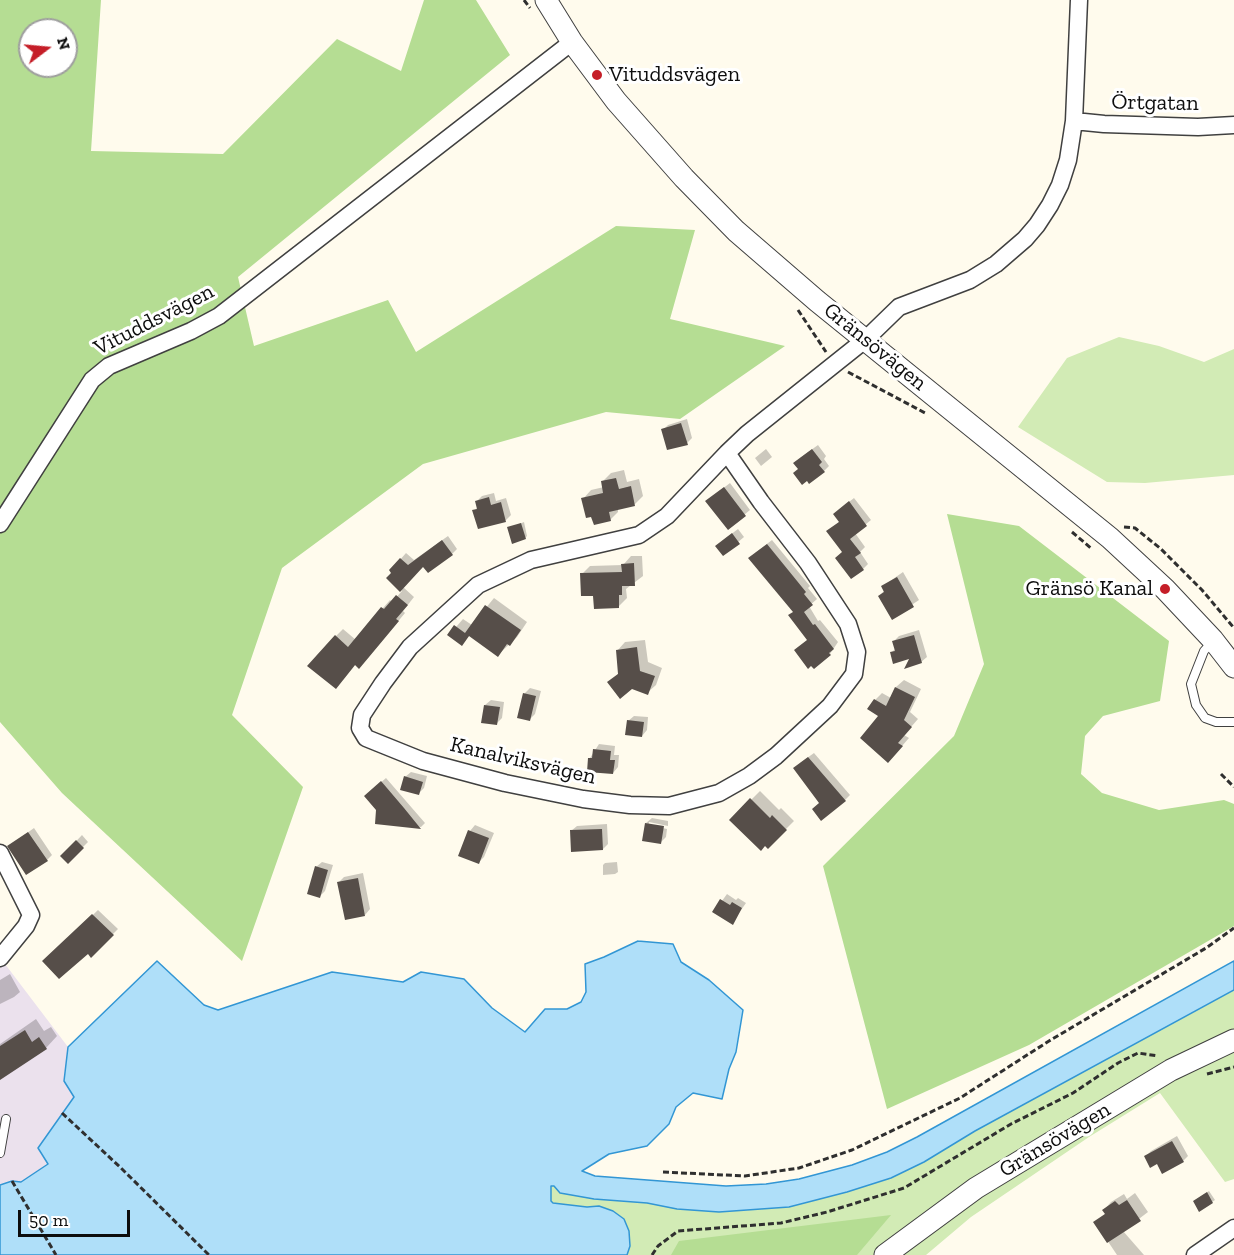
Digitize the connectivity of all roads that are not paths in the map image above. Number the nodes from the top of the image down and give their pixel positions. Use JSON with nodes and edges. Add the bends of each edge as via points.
{"nodes":[{"id":1,"x":546,"y":0,"type":"edge"},
{"id":2,"x":1079,"y":0,"type":"edge"},
{"id":3,"x":572,"y":42,"type":"junction"},
{"id":4,"x":1074,"y":121,"type":"junction"},
{"id":5,"x":1234,"y":125,"type":"edge"},
{"id":6,"x":866,"y":339,"type":"junction"},
{"id":7,"x":727,"y":453,"type":"junction"},
{"id":8,"x":0,"y":524,"type":"edge"},
{"id":9,"x":1213,"y":640,"type":"junction"},
{"id":10,"x":1234,"y":667,"type":"edge"},
{"id":11,"x":1234,"y":722,"type":"edge"},
{"id":12,"x":0,"y":853,"type":"edge"},
{"id":13,"x":0,"y":958,"type":"edge"},
{"id":14,"x":1233,"y":1043,"type":"edge"},
{"id":15,"x":6,"y":1119,"type":"dead end"},
{"id":16,"x":0,"y":1153,"type":"edge"},
{"id":17,"x":1234,"y":1228,"type":"edge"},
{"id":18,"x":885,"y":1255,"type":"edge"},
{"id":19,"x":1195,"y":1255,"type":"edge"}],
"edges":[{"from":1,"to":3,"type":"street","name":"Gränsövägen"},
{"from":2,"to":4,"type":"street","name":"Kanalviksvägen"},
{"from":3,"to":6,"type":"street","name":"Gränsövägen","via":[[622,109],[736,231]]},
{"from":3,"to":8,"type":"street","name":"Vituddsvägen","via":[[219,316],[109,366],[92,380]]},
{"from":4,"to":5,"type":"street","name":"Örtgatan"},
{"from":4,"to":6,"type":"street","name":"Kanalviksvägen","via":[[1060,185],[1025,239],[970,280],[899,307]]},
{"from":6,"to":7,"type":"street","name":"Kanalviksvägen"},
{"from":6,"to":9,"type":"street","name":"Gränsövägen","via":[[1110,538]]},
{"from":7,"to":7,"type":"street","name":"Kanalviksvägen","via":[[667,516],[639,535],[531,560],[478,585],[410,647],[383,683],[362,715],[360,728],[366,738],[423,761],[505,783],[630,805],[669,806],[719,794],[776,756],[830,706],[854,674],[857,652],[848,624]]},
{"from":9,"to":10,"type":"street","name":"Gränsövägen"},
{"from":9,"to":11,"type":"lane","via":[[1204,651],[1191,684],[1196,705],[1205,718]]},
{"from":12,"to":13,"type":"street","via":[[31,915]]},
{"from":14,"to":18,"type":"street","name":"Gränsövägen","via":[[1171,1070],[976,1188]]},
{"from":15,"to":16,"type":"lane"},
{"from":17,"to":19,"type":"street"}]}
